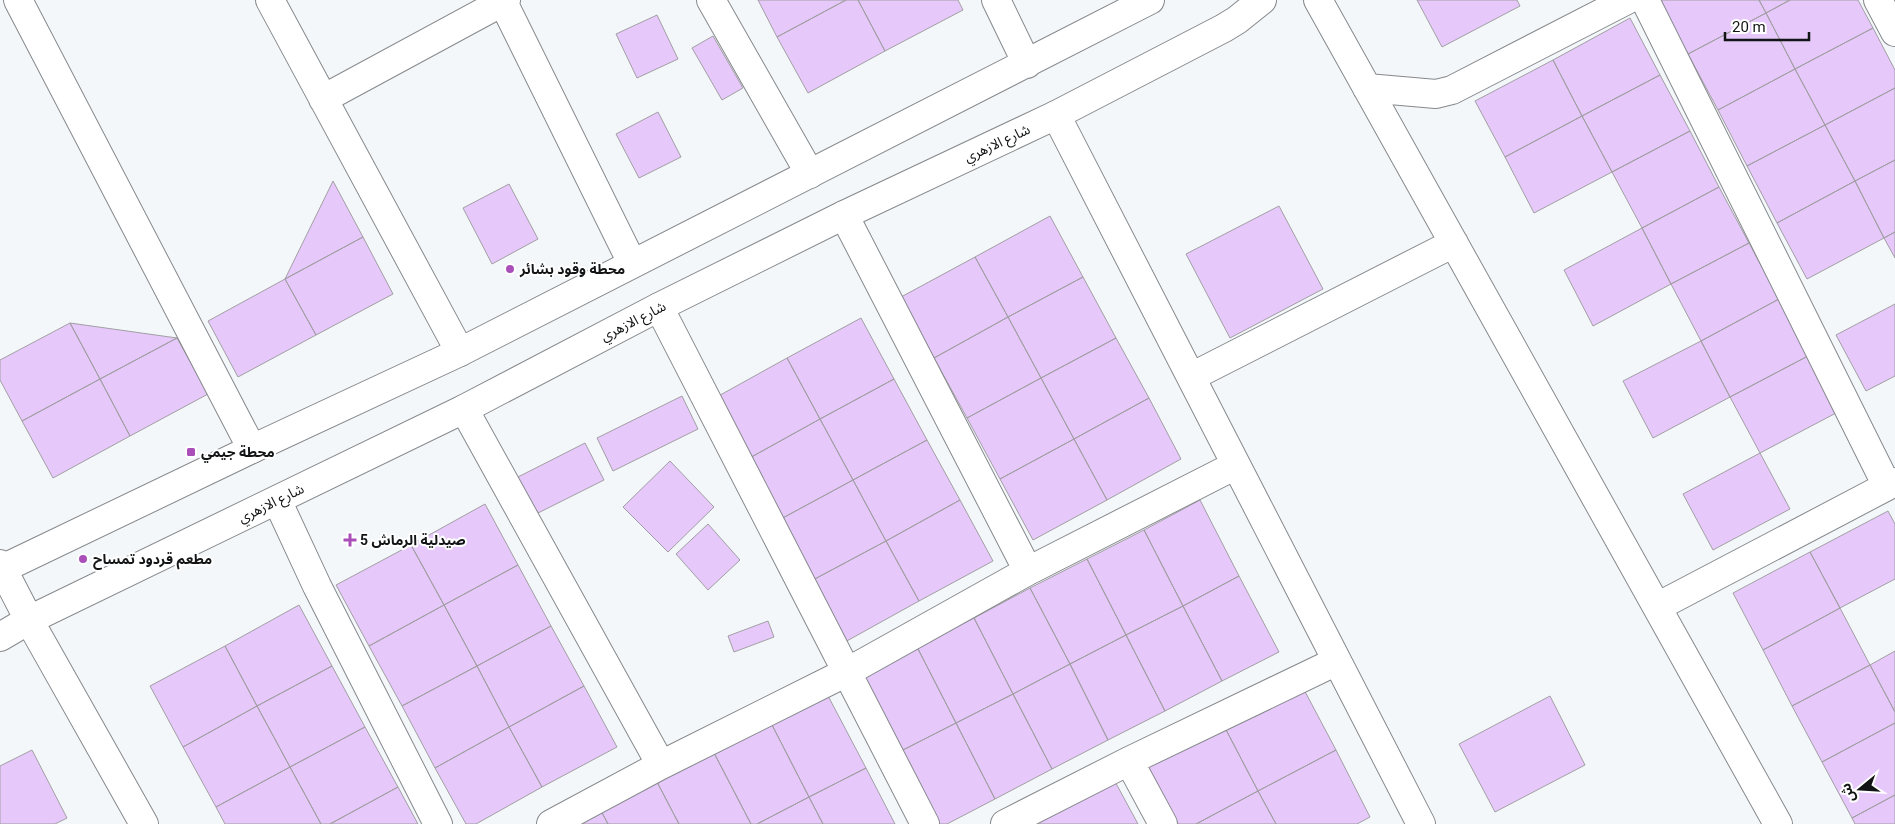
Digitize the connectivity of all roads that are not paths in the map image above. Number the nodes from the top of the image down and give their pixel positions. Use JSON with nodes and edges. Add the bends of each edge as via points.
{"nodes":[{"id":1,"x":18,"y":0,"type":"edge"},
{"id":2,"x":270,"y":0,"type":"edge"},
{"id":3,"x":711,"y":0,"type":"edge"},
{"id":4,"x":996,"y":0,"type":"edge"},
{"id":5,"x":1150,"y":0,"type":"edge"},
{"id":6,"x":1262,"y":0,"type":"edge"},
{"id":7,"x":1318,"y":0,"type":"edge"},
{"id":8,"x":1627,"y":0,"type":"edge"},
{"id":9,"x":1645,"y":0,"type":"edge"},
{"id":10,"x":1878,"y":0,"type":"edge"},
{"id":11,"x":504,"y":1,"type":"edge"},
{"id":12,"x":1895,"y":32,"type":"edge"},
{"id":13,"x":1027,"y":64,"type":"junction"},
{"id":14,"x":1367,"y":88,"type":"junction"},
{"id":15,"x":323,"y":99,"type":"junction"},
{"id":16,"x":1056,"y":115,"type":"junction"},
{"id":17,"x":810,"y":174,"type":"junction"},
{"id":18,"x":844,"y":215,"type":"junction"},
{"id":19,"x":1454,"y":242,"type":"junction"},
{"id":20,"x":632,"y":264,"type":"junction"},
{"id":21,"x":659,"y":307,"type":"junction"},
{"id":22,"x":460,"y":352,"type":"junction"},
{"id":23,"x":1191,"y":377,"type":"junction"},
{"id":24,"x":464,"y":409,"type":"junction"},
{"id":25,"x":252,"y":449,"type":"junction"},
{"id":26,"x":1236,"y":466,"type":"junction"},
{"id":27,"x":1891,"y":484,"type":"edge"},
{"id":28,"x":277,"y":500,"type":"junction"},
{"id":29,"x":1,"y":567,"type":"edge"},
{"id":30,"x":1028,"y":571,"type":"junction"},
{"id":31,"x":1657,"y":607,"type":"junction"},
{"id":32,"x":29,"y":620,"type":"junction"},
{"id":33,"x":0,"y":637,"type":"edge"},
{"id":34,"x":1337,"y":661,"type":"junction"},
{"id":35,"x":846,"y":672,"type":"junction"},
{"id":36,"x":1129,"y":761,"type":"junction"},
{"id":37,"x":661,"y":765,"type":"junction"},
{"id":38,"x":144,"y":824,"type":"edge"},
{"id":39,"x":438,"y":824,"type":"edge"},
{"id":40,"x":551,"y":824,"type":"edge"},
{"id":41,"x":925,"y":824,"type":"edge"},
{"id":42,"x":1005,"y":824,"type":"edge"},
{"id":43,"x":1163,"y":824,"type":"edge"},
{"id":44,"x":1420,"y":824,"type":"edge"},
{"id":45,"x":1778,"y":824,"type":"edge"}],
"edges":[{"from":1,"to":25,"type":"street"},
{"from":2,"to":15,"type":"street"},
{"from":3,"to":17,"type":"street"},
{"from":4,"to":13,"type":"street"},
{"from":5,"to":13,"type":"street"},
{"from":6,"to":16,"type":"street","name":"شارع الازهري","via":[[1224,28]]},
{"from":7,"to":14,"type":"street"},
{"from":8,"to":14,"type":"street","via":[[1452,90],[1436,94]]},
{"from":9,"to":27,"type":"street"},
{"from":10,"to":12,"type":"street"},
{"from":11,"to":15,"type":"street"},
{"from":11,"to":20,"type":"street"},
{"from":13,"to":17,"type":"street"},
{"from":14,"to":19,"type":"street"},
{"from":15,"to":22,"type":"street"},
{"from":16,"to":18,"type":"street","name":"شارع الازهري"},
{"from":16,"to":23,"type":"street"},
{"from":17,"to":20,"type":"street"},
{"from":18,"to":21,"type":"street","name":"شارع الازهري"},
{"from":18,"to":30,"type":"street"},
{"from":19,"to":23,"type":"street"},
{"from":19,"to":31,"type":"street"},
{"from":20,"to":22,"type":"street"},
{"from":21,"to":24,"type":"street","name":"شارع الازهري"},
{"from":21,"to":35,"type":"street"},
{"from":22,"to":25,"type":"street"},
{"from":23,"to":26,"type":"street"},
{"from":24,"to":28,"type":"street","name":"شارع الازهري"},
{"from":24,"to":37,"type":"street"},
{"from":25,"to":29,"type":"street"},
{"from":26,"to":30,"type":"street"},
{"from":26,"to":34,"type":"street"},
{"from":27,"to":31,"type":"street"},
{"from":28,"to":32,"type":"street","name":"شارع الازهري"},
{"from":28,"to":39,"type":"street"},
{"from":29,"to":32,"type":"street"},
{"from":30,"to":35,"type":"street"},
{"from":31,"to":45,"type":"street"},
{"from":32,"to":33,"type":"street","name":"شارع الازهري"},
{"from":32,"to":38,"type":"street"},
{"from":34,"to":36,"type":"street"},
{"from":34,"to":44,"type":"street"},
{"from":35,"to":37,"type":"street"},
{"from":35,"to":41,"type":"street"},
{"from":36,"to":42,"type":"street"},
{"from":36,"to":43,"type":"street"},
{"from":37,"to":40,"type":"street"}]}
